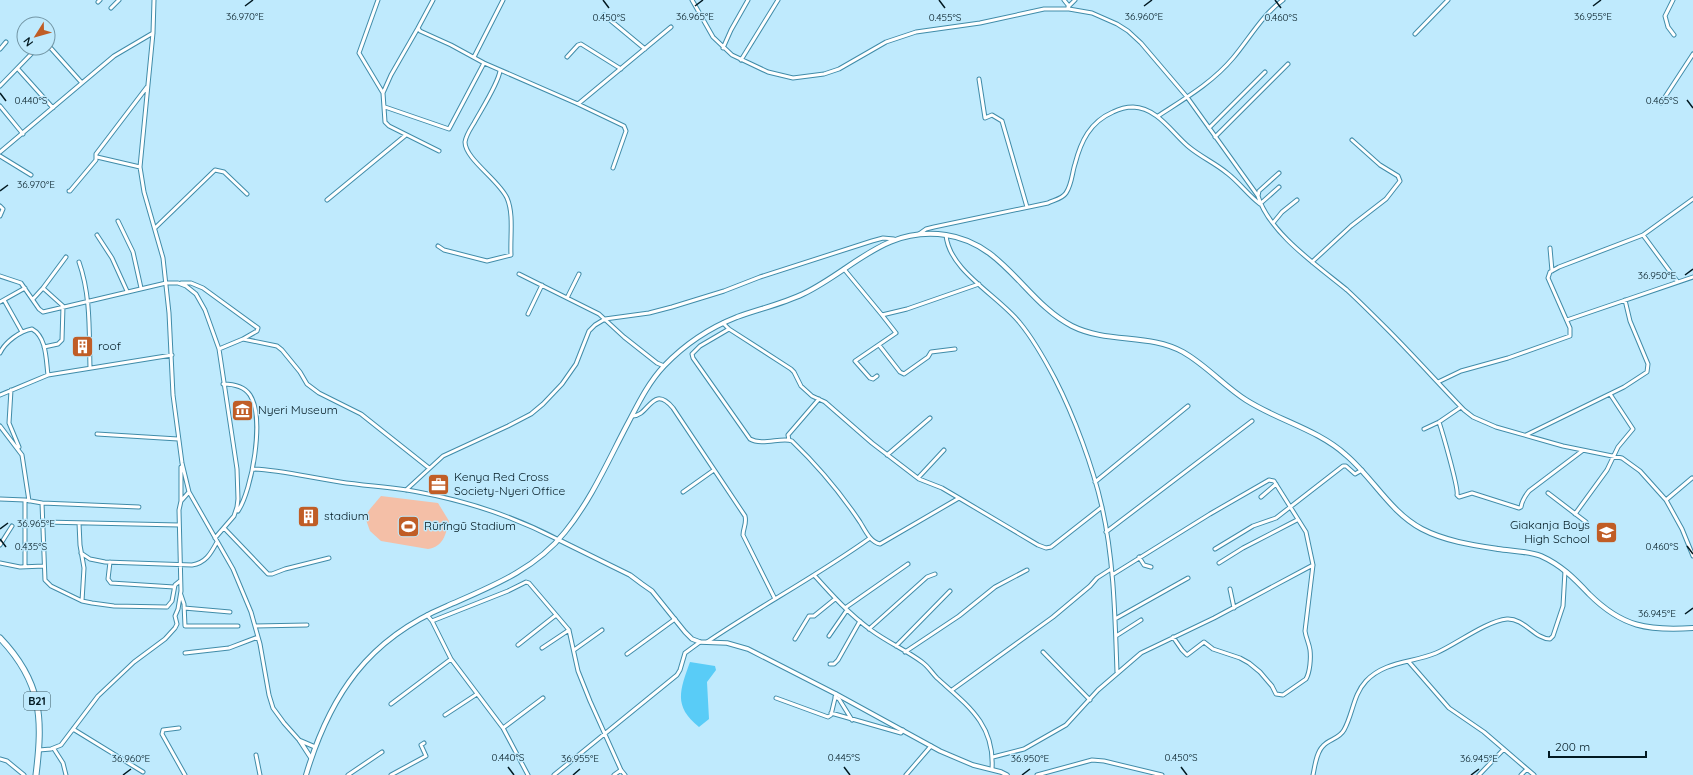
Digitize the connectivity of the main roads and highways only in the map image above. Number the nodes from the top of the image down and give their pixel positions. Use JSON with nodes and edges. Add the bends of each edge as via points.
{"nodes":[{"id":1,"x":1693,"y":628,"type":"edge"},
{"id":2,"x":0,"y":638,"type":"edge"},
{"id":3,"x":36,"y":775,"type":"edge"},
{"id":4,"x":306,"y":775,"type":"edge"}],
"edges":[{"from":1,"to":4,"type":"main road","via":[[1671,630],[1627,623],[1606,610],[1565,569],[1535,554],[1480,546],[1444,538],[1422,529],[1394,507],[1362,470],[1327,440],[1245,399],[1193,358],[1167,345],[1152,341],[1099,335],[1072,326],[1044,306],[990,252],[966,240],[946,235],[919,234],[894,239],[876,248],[803,294],[723,323],[700,335],[664,366],[650,382],[586,502],[559,540],[530,566],[498,584],[427,615],[387,641],[362,664],[342,690],[315,747]]},
{"from":2,"to":3,"type":"highway","number":"B21","via":[[20,662],[36,696],[40,733]]}]}
